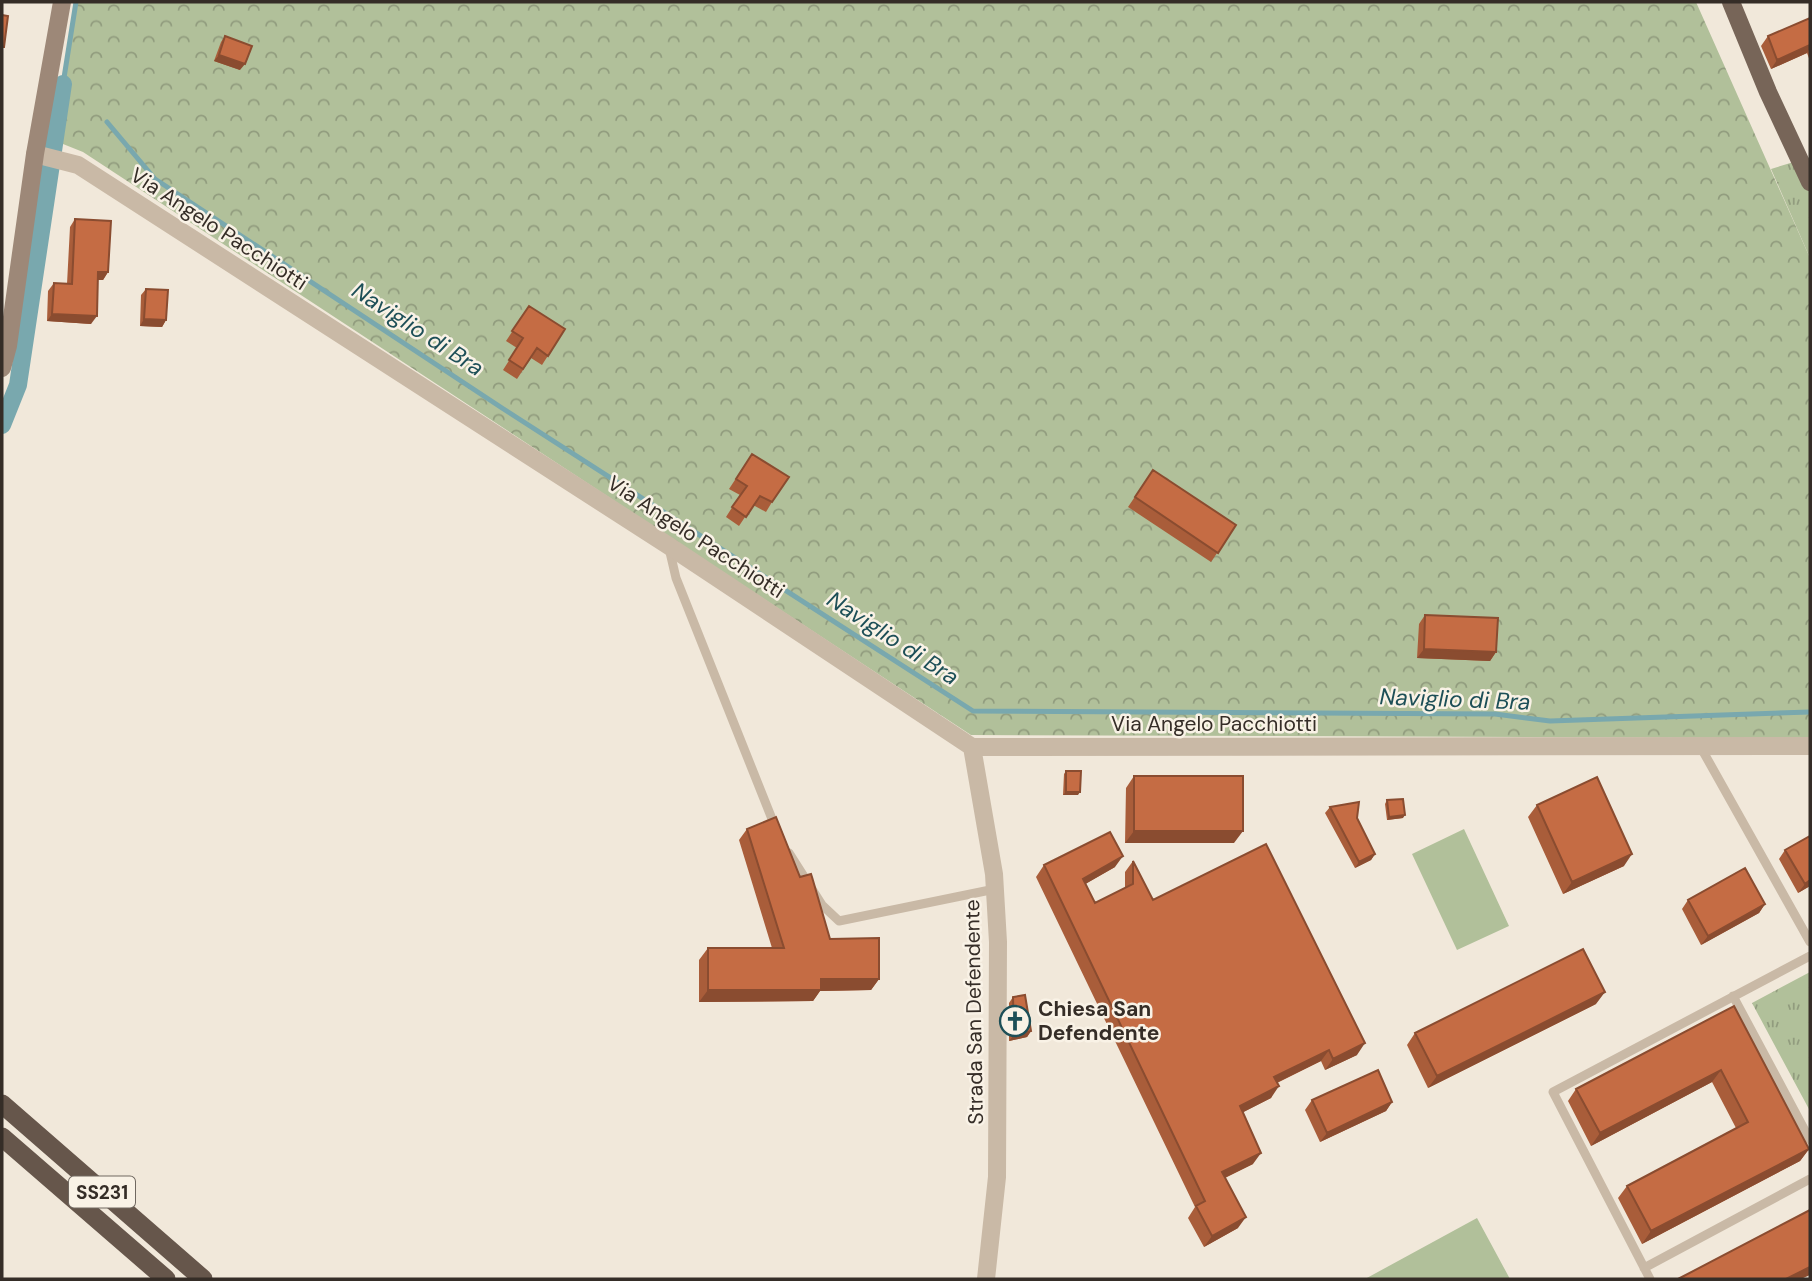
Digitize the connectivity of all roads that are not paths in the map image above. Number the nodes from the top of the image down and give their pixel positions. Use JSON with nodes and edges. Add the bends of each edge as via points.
{"nodes":[{"id":1,"x":62,"y":2,"type":"edge"},
{"id":2,"x":1731,"y":2,"type":"edge"},
{"id":3,"x":47,"y":156,"type":"junction"},
{"id":4,"x":1810,"y":182,"type":"edge"},
{"id":5,"x":2,"y":368,"type":"edge"},
{"id":6,"x":669,"y":546,"type":"junction"},
{"id":7,"x":1700,"y":746,"type":"junction"},
{"id":8,"x":1810,"y":746,"type":"edge"},
{"id":9,"x":972,"y":747,"type":"junction"},
{"id":10,"x":781,"y":838,"type":"edge"},
{"id":11,"x":786,"y":848,"type":"edge"},
{"id":12,"x":995,"y":889,"type":"junction"},
{"id":13,"x":1810,"y":943,"type":"edge"},
{"id":14,"x":1810,"y":956,"type":"edge"},
{"id":15,"x":1733,"y":996,"type":"junction"},
{"id":16,"x":2,"y":1104,"type":"edge"},
{"id":17,"x":2,"y":1137,"type":"edge"},
{"id":18,"x":1810,"y":1140,"type":"edge"},
{"id":19,"x":1810,"y":1179,"type":"edge"},
{"id":20,"x":1644,"y":1268,"type":"junction"},
{"id":21,"x":166,"y":1279,"type":"edge"},
{"id":22,"x":203,"y":1279,"type":"edge"},
{"id":23,"x":986,"y":1279,"type":"edge"},
{"id":24,"x":1650,"y":1279,"type":"edge"}],
"edges":[{"from":1,"to":3,"type":"main road"},
{"from":2,"to":4,"type":"main road"},
{"from":3,"to":5,"type":"main road"},
{"from":3,"to":6,"type":"street","name":"Via Angelo Pacchiotti","via":[[78,164]]},
{"from":6,"to":9,"type":"street","name":"Via Angelo Pacchiotti"},
{"from":6,"to":10,"type":"lane","via":[[676,578]]},
{"from":7,"to":8,"type":"street","name":"Via Angelo Pacchiotti"},
{"from":7,"to":9,"type":"street","name":"Via Angelo Pacchiotti"},
{"from":7,"to":13,"type":"lane"},
{"from":9,"to":12,"type":"street","name":"Strada San Defendente"},
{"from":11,"to":12,"type":"lane","via":[[822,905],[839,921]]},
{"from":12,"to":23,"type":"street","name":"Strada San Defendente","via":[[997,1177]]},
{"from":14,"to":15,"type":"lane"},
{"from":15,"to":18,"type":"lane"},
{"from":15,"to":20,"type":"lane","via":[[1553,1092]]},
{"from":16,"to":22,"type":"highway","number":"SS231"},
{"from":17,"to":21,"type":"highway","number":"SS231"},
{"from":19,"to":20,"type":"lane"},
{"from":20,"to":24,"type":"lane"}]}
